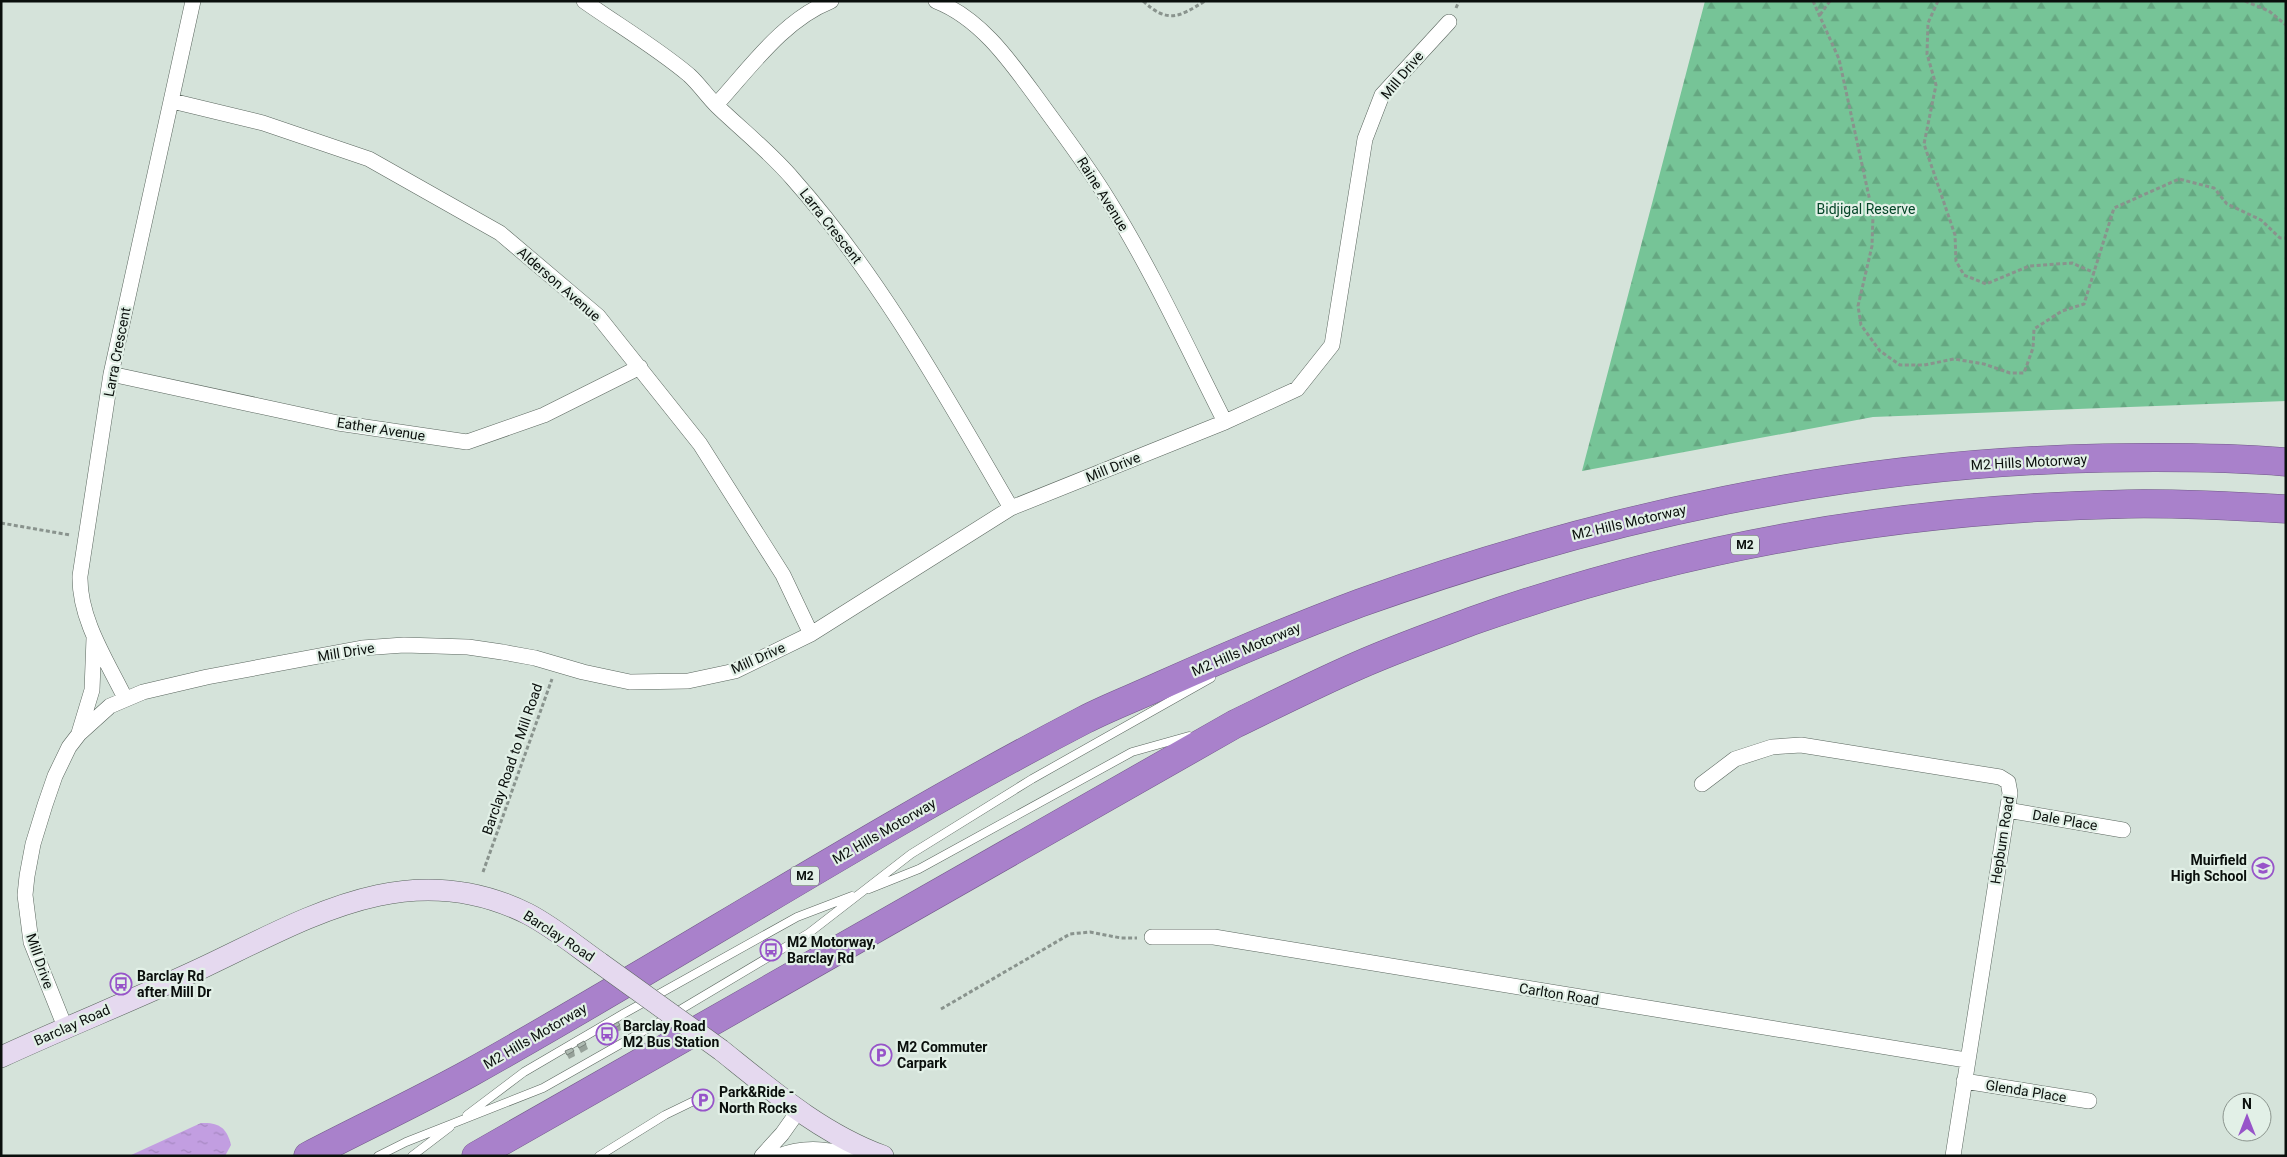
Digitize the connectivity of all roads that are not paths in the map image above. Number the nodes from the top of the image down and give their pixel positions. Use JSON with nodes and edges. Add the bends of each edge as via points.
{"nodes":[{"id":1,"x":193,"y":1,"type":"edge"},
{"id":2,"x":584,"y":1,"type":"edge"},
{"id":3,"x":831,"y":1,"type":"edge"},
{"id":4,"x":936,"y":1,"type":"edge"},
{"id":5,"x":1449,"y":22,"type":"dead end"},
{"id":6,"x":172,"y":101,"type":"junction"},
{"id":7,"x":716,"y":105,"type":"junction"},
{"id":8,"x":640,"y":368,"type":"junction"},
{"id":9,"x":112,"y":374,"type":"junction"},
{"id":10,"x":1225,"y":422,"type":"junction"},
{"id":11,"x":2286,"y":462,"type":"edge"},
{"id":12,"x":1011,"y":508,"type":"junction"},
{"id":13,"x":2286,"y":509,"type":"edge"},
{"id":14,"x":1314,"y":620,"type":"junction"},
{"id":15,"x":94,"y":632,"type":"junction"},
{"id":16,"x":811,"y":634,"type":"junction"},
{"id":17,"x":1242,"y":660,"type":"dead end"},
{"id":18,"x":1218,"y":674,"type":"dead end"},
{"id":19,"x":125,"y":698,"type":"junction"},
{"id":20,"x":1235,"y":724,"type":"junction"},
{"id":21,"x":78,"y":734,"type":"junction"},
{"id":22,"x":1702,"y":784,"type":"dead end"},
{"id":23,"x":2007,"y":810,"type":"junction"},
{"id":24,"x":2123,"y":830,"type":"dead end"},
{"id":25,"x":860,"y":893,"type":"junction"},
{"id":26,"x":1152,"y":937,"type":"road end"},
{"id":27,"x":65,"y":1027,"type":"junction"},
{"id":28,"x":1,"y":1057,"type":"edge"},
{"id":29,"x":1966,"y":1060,"type":"junction"},
{"id":30,"x":1964,"y":1081,"type":"junction"},
{"id":31,"x":698,"y":1099,"type":"dead end"},
{"id":32,"x":2088,"y":1101,"type":"dead end"},
{"id":33,"x":799,"y":1110,"type":"junction"},
{"id":34,"x":458,"y":1122,"type":"junction"},
{"id":35,"x":308,"y":1156,"type":"edge"},
{"id":36,"x":378,"y":1156,"type":"edge"},
{"id":37,"x":412,"y":1156,"type":"edge"},
{"id":38,"x":476,"y":1156,"type":"edge"},
{"id":39,"x":599,"y":1156,"type":"edge"},
{"id":40,"x":762,"y":1156,"type":"edge"},
{"id":41,"x":778,"y":1156,"type":"edge"},
{"id":42,"x":858,"y":1156,"type":"edge"},
{"id":43,"x":883,"y":1156,"type":"edge"},
{"id":44,"x":1953,"y":1156,"type":"edge"}],
"edges":[{"from":1,"to":6,"type":"street","name":"Larra Crescent"},
{"from":2,"to":7,"type":"street","name":"Larra Crescent","via":[[690,76]]},
{"from":3,"to":7,"type":"street","via":[[811,10],[784,31]]},
{"from":4,"to":10,"type":"street","name":"Raine Avenue","via":[[962,14],[990,39],[1086,164],[1135,245]]},
{"from":5,"to":10,"type":"street","name":"Mill Drive","via":[[1382,95],[1365,139],[1332,345],[1297,389]]},
{"from":6,"to":8,"type":"street","name":"Alderson Avenue","via":[[263,123],[369,159],[500,233],[598,316]]},
{"from":6,"to":9,"type":"street","name":"Larra Crescent"},
{"from":7,"to":12,"type":"street","name":"Larra Crescent","via":[[778,162],[853,252],[943,390]]},
{"from":8,"to":9,"type":"street","name":"Eather Avenue","via":[[544,415],[467,442],[338,424]]},
{"from":8,"to":16,"type":"street","name":"Alderson Avenue","via":[[700,444],[783,575]]},
{"from":9,"to":15,"type":"street","name":"Larra Crescent","via":[[80,593]]},
{"from":10,"to":12,"type":"street","name":"Mill Drive"},
{"from":11,"to":14,"type":"highway","name":"M2 Hills Motorway","number":"M2","via":[[2151,457],[2026,460],[1921,468],[1801,486],[1575,534],[1471,564]]},
{"from":12,"to":16,"type":"street","name":"Mill Drive"},
{"from":13,"to":20,"type":"highway","number":"M2","via":[[2130,504],[2044,507],[1843,527],[1749,544],[1661,563],[1529,601],[1349,669]]},
{"from":14,"to":17,"type":"lane","number":"M2"},
{"from":14,"to":35,"type":"highway","name":"M2 Hills Motorway","number":"M2","via":[[1081,722],[831,861],[466,1076]]},
{"from":15,"to":19,"type":"street","name":"Larra Crescent"},
{"from":15,"to":21,"type":"street","via":[[92,690]]},
{"from":16,"to":19,"type":"street","name":"Mill Drive","via":[[735,671],[688,681],[630,682],[534,658],[468,647],[420,645],[362,648],[164,686]]},
{"from":18,"to":25,"type":"lane","number":"M2","via":[[1032,779],[910,854]]},
{"from":19,"to":21,"type":"street","name":"Mill Drive","via":[[110,706]]},
{"from":20,"to":25,"type":"lane","number":"M2","via":[[1132,752],[919,869]]},
{"from":20,"to":38,"type":"highway","number":"M2"},
{"from":21,"to":27,"type":"street","name":"Mill Drive","via":[[55,776],[45,806],[33,844],[26,895],[31,942]]},
{"from":22,"to":23,"type":"street","name":"Hepburn Road","via":[[1735,759],[1772,747],[1801,745],[2000,777],[2008,782]]},
{"from":23,"to":24,"type":"street","name":"Dale Place"},
{"from":23,"to":29,"type":"street","name":"Hepburn Road"},
{"from":25,"to":34,"type":"lane","number":"M2","via":[[797,918],[623,1014],[524,1072]]},
{"from":25,"to":34,"type":"lane","number":"M2","via":[[809,933],[543,1088]]},
{"from":26,"to":29,"type":"street","name":"Carlton Road","via":[[1214,937]]},
{"from":27,"to":28,"type":"main road","name":"Barclay Road"},
{"from":27,"to":33,"type":"main road","name":"Barclay Road","bridge":true,"via":[[338,905],[391,892],[446,891],[493,901],[540,921]]},
{"from":29,"to":30,"type":"street","name":"Hepburn Road"},
{"from":30,"to":32,"type":"street","name":"Glenda Place"},
{"from":30,"to":44,"type":"street","name":"Hepburn Road"},
{"from":31,"to":39,"type":"lane","via":[[665,1115]]},
{"from":33,"to":40,"type":"street"},
{"from":33,"to":43,"type":"main road","name":"Barclay Road","via":[[848,1140]]},
{"from":34,"to":36,"type":"lane","number":"M2"},
{"from":34,"to":37,"type":"lane","number":"M2"},
{"from":41,"to":42,"type":"street","via":[[800,1149],[815,1149]]}]}
